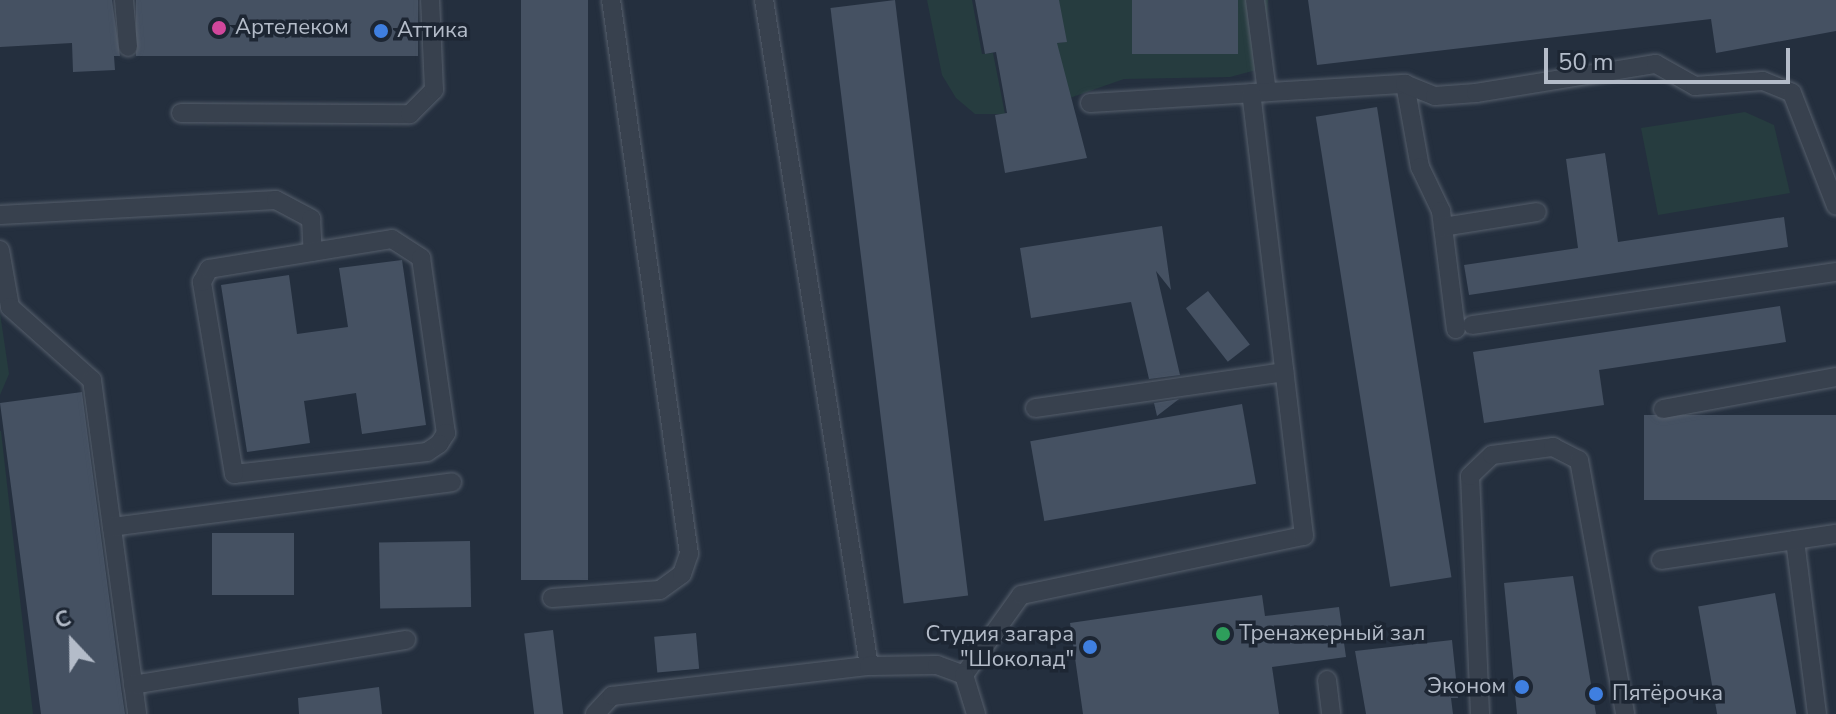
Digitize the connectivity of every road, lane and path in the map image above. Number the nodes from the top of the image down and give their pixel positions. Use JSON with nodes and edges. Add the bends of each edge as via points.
{"nodes":[{"id":1,"x":124,"y":0,"type":"edge"},
{"id":2,"x":430,"y":0,"type":"edge"},
{"id":3,"x":611,"y":0,"type":"edge"},
{"id":4,"x":764,"y":0,"type":"edge"},
{"id":5,"x":1255,"y":0,"type":"edge"},
{"id":6,"x":128,"y":47,"type":"dead end"},
{"id":7,"x":1405,"y":84,"type":"junction"},
{"id":8,"x":1259,"y":93,"type":"junction"},
{"id":9,"x":1090,"y":103,"type":"dead end"},
{"id":10,"x":181,"y":113,"type":"dead end"},
{"id":11,"x":1836,"y":206,"type":"edge"},
{"id":12,"x":1537,"y":212,"type":"dead end"},
{"id":13,"x":0,"y":215,"type":"edge"},
{"id":14,"x":1443,"y":227,"type":"junction"},
{"id":15,"x":0,"y":250,"type":"edge"},
{"id":16,"x":313,"y":252,"type":"junction"},
{"id":17,"x":1836,"y":272,"type":"edge"},
{"id":18,"x":1284,"y":372,"type":"junction"},
{"id":19,"x":1836,"y":377,"type":"edge"},
{"id":20,"x":1035,"y":408,"type":"dead end"},
{"id":21,"x":1663,"y":409,"type":"dead end"},
{"id":22,"x":452,"y":482,"type":"dead end"},
{"id":23,"x":112,"y":527,"type":"junction"},
{"id":24,"x":1836,"y":534,"type":"edge"},
{"id":25,"x":1795,"y":540,"type":"junction"},
{"id":26,"x":1661,"y":560,"type":"dead end"},
{"id":27,"x":552,"y":598,"type":"dead end"},
{"id":28,"x":406,"y":640,"type":"dead end"},
{"id":29,"x":869,"y":666,"type":"junction"},
{"id":30,"x":964,"y":675,"type":"junction"},
{"id":31,"x":1327,"y":680,"type":"dead end"},
{"id":32,"x":133,"y":685,"type":"junction"},
{"id":33,"x":137,"y":714,"type":"edge"},
{"id":34,"x":595,"y":714,"type":"edge"},
{"id":35,"x":976,"y":714,"type":"edge"},
{"id":36,"x":1331,"y":714,"type":"edge"},
{"id":37,"x":1480,"y":714,"type":"edge"},
{"id":38,"x":1625,"y":714,"type":"edge"},
{"id":39,"x":1817,"y":714,"type":"edge"}],
"edges":[{"from":1,"to":6,"type":"lane"},
{"from":2,"to":10,"type":"lane","via":[[434,90],[410,114]]},
{"from":3,"to":27,"type":"lane","via":[[689,554],[682,574],[660,590]]},
{"from":4,"to":29,"type":"lane"},
{"from":5,"to":8,"type":"lane"},
{"from":7,"to":8,"type":"lane"},
{"from":7,"to":11,"type":"lane","via":[[1435,96],[1476,93],[1656,64],[1695,86],[1763,81],[1792,93],[1808,118]]},
{"from":7,"to":14,"type":"lane","via":[[1420,167]]},
{"from":8,"to":9,"type":"lane"},
{"from":8,"to":18,"type":"lane"},
{"from":12,"to":14,"type":"lane"},
{"from":13,"to":16,"type":"lane","via":[[276,200],[311,219]]},
{"from":14,"to":17,"type":"lane","via":[[1464,327]]},
{"from":15,"to":23,"type":"lane","via":[[10,307],[92,380]]},
{"from":16,"to":16,"type":"lane","via":[[392,239],[421,258],[446,433],[427,452],[234,474],[202,282],[221,262]]},
{"from":18,"to":20,"type":"lane"},
{"from":18,"to":30,"type":"lane","via":[[1304,536],[1021,595]]},
{"from":19,"to":21,"type":"lane"},
{"from":22,"to":23,"type":"lane"},
{"from":23,"to":32,"type":"lane"},
{"from":24,"to":25,"type":"lane"},
{"from":25,"to":26,"type":"lane"},
{"from":25,"to":39,"type":"lane"},
{"from":28,"to":32,"type":"lane"},
{"from":29,"to":30,"type":"lane","via":[[937,665]]},
{"from":29,"to":34,"type":"lane","via":[[612,696]]},
{"from":30,"to":35,"type":"lane"},
{"from":31,"to":36,"type":"lane"},
{"from":32,"to":33,"type":"lane"},
{"from":37,"to":38,"type":"lane","via":[[1470,476],[1492,455],[1553,447],[1579,460]]}]}
